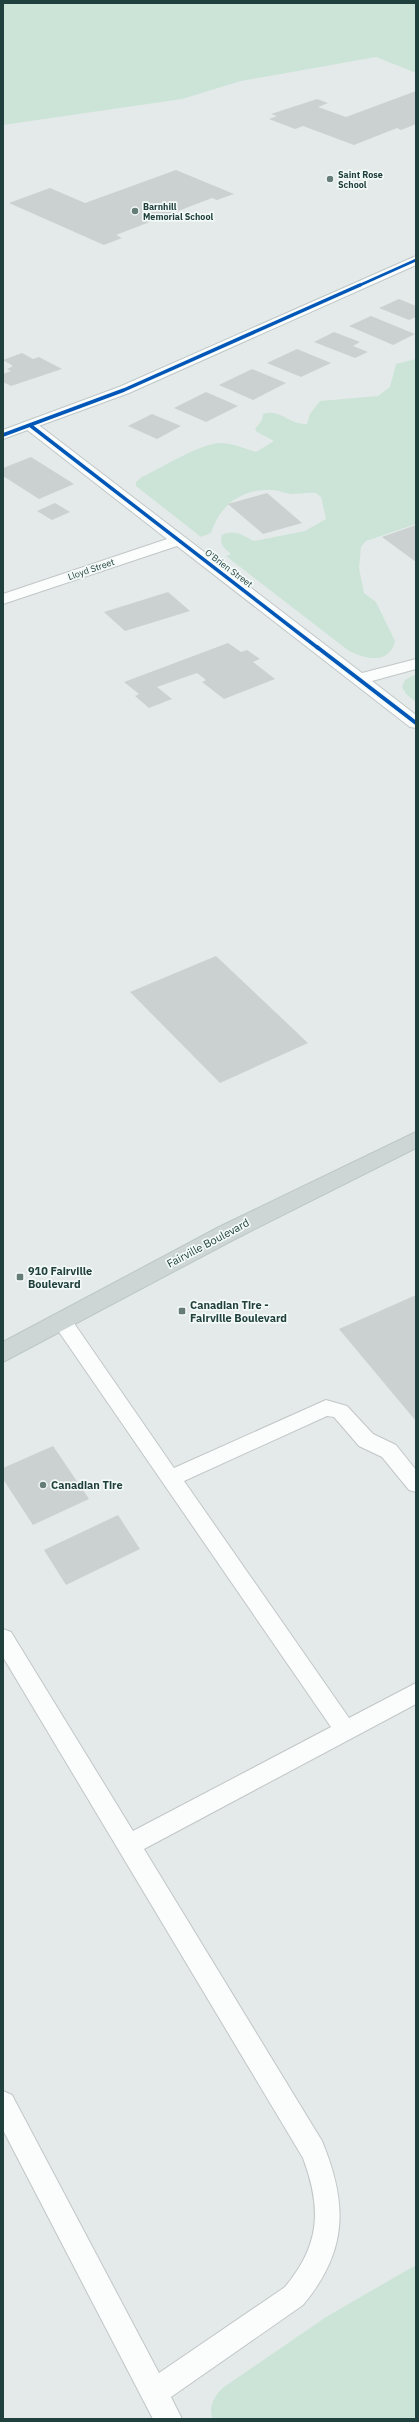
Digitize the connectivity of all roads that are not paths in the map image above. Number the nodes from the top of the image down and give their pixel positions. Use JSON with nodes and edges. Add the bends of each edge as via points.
{"nodes":[{"id":1,"x":416,"y":260,"type":"edge"},
{"id":2,"x":31,"y":426,"type":"junction"},
{"id":3,"x":3,"y":435,"type":"edge"},
{"id":4,"x":179,"y":540,"type":"junction"},
{"id":5,"x":3,"y":599,"type":"edge"},
{"id":6,"x":416,"y":664,"type":"edge"},
{"id":7,"x":361,"y":679,"type":"junction"},
{"id":8,"x":416,"y":723,"type":"edge"},
{"id":9,"x":416,"y":1139,"type":"edge"},
{"id":10,"x":62,"y":1321,"type":"junction"},
{"id":11,"x":3,"y":1353,"type":"edge"},
{"id":12,"x":171,"y":1478,"type":"junction"},
{"id":13,"x":416,"y":1484,"type":"edge"},
{"id":14,"x":3,"y":1638,"type":"edge"},
{"id":15,"x":416,"y":1693,"type":"edge"},
{"id":16,"x":345,"y":1730,"type":"junction"},
{"id":17,"x":128,"y":1845,"type":"junction"},
{"id":18,"x":3,"y":2104,"type":"edge"},
{"id":19,"x":154,"y":2393,"type":"junction"},
{"id":20,"x":168,"y":2419,"type":"edge"}],
"edges":[{"from":1,"to":2,"type":"street","via":[[124,390]]},
{"from":2,"to":3,"type":"street"},
{"from":2,"to":4,"type":"street","name":"O'Brien Street"},
{"from":4,"to":5,"type":"street","name":"Lloyd Street"},
{"from":4,"to":7,"type":"street","name":"O'Brien Street"},
{"from":6,"to":7,"type":"street"},
{"from":7,"to":8,"type":"street","name":"O'Brien Street"},
{"from":9,"to":10,"type":"main road","name":"Fairville Boulevard","via":[[227,1233]]},
{"from":10,"to":11,"type":"main road","name":"Fairville Boulevard"},
{"from":10,"to":12,"type":"lane"},
{"from":12,"to":13,"type":"lane","via":[[326,1408],[340,1411],[366,1440],[389,1451]]},
{"from":12,"to":16,"type":"lane"},
{"from":14,"to":17,"type":"lane"},
{"from":15,"to":16,"type":"lane"},
{"from":16,"to":17,"type":"lane"},
{"from":17,"to":19,"type":"lane","via":[[313,2150],[324,2173],[328,2195],[327,2238],[322,2257],[305,2286]]},
{"from":18,"to":19,"type":"lane"},
{"from":19,"to":20,"type":"lane"}]}
